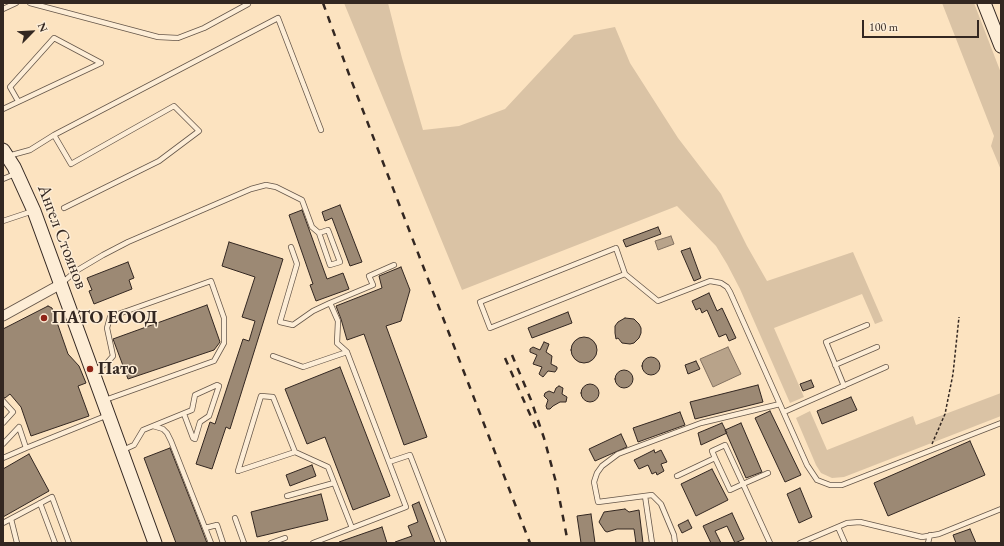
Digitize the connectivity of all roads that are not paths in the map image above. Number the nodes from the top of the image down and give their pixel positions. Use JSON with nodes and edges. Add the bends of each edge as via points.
{"nodes":[{"id":1,"x":16,"y":3,"type":"edge"},
{"id":2,"x":30,"y":3,"type":"edge"},
{"id":3,"x":985,"y":3,"type":"edge"},
{"id":4,"x":248,"y":4,"type":"edge"},
{"id":5,"x":3,"y":9,"type":"edge"},
{"id":6,"x":997,"y":28,"type":"edge"},
{"id":7,"x":1001,"y":46,"type":"edge"},
{"id":8,"x":18,"y":101,"type":"junction"},
{"id":9,"x":3,"y":109,"type":"edge"},
{"id":10,"x":321,"y":130,"type":"dead end"},
{"id":11,"x":54,"y":135,"type":"junction"},
{"id":12,"x":5,"y":153,"type":"edge"},
{"id":13,"x":17,"y":173,"type":"junction"},
{"id":14,"x":3,"y":179,"type":"edge"},
{"id":15,"x":64,"y":208,"type":"dead end"},
{"id":16,"x":34,"y":211,"type":"junction"},
{"id":17,"x":3,"y":221,"type":"edge"},
{"id":18,"x":319,"y":233,"type":"junction"},
{"id":19,"x":291,"y":247,"type":"dead end"},
{"id":20,"x":394,"y":265,"type":"dead end"},
{"id":21,"x":625,"y":274,"type":"junction"},
{"id":22,"x":61,"y":284,"type":"junction"},
{"id":23,"x":330,"y":303,"type":"junction"},
{"id":24,"x":3,"y":316,"type":"edge"},
{"id":25,"x":867,"y":325,"type":"dead end"},
{"id":26,"x":877,"y":347,"type":"dead end"},
{"id":27,"x":347,"y":352,"type":"junction"},
{"id":28,"x":273,"y":356,"type":"dead end"},
{"id":29,"x":835,"y":365,"type":"junction"},
{"id":30,"x":886,"y":367,"type":"dead end"},
{"id":31,"x":93,"y":371,"type":"junction"},
{"id":32,"x":844,"y":386,"type":"junction"},
{"id":33,"x":104,"y":400,"type":"junction"},
{"id":34,"x":3,"y":401,"type":"edge"},
{"id":35,"x":780,"y":404,"type":"junction"},
{"id":36,"x":784,"y":412,"type":"junction"},
{"id":37,"x":184,"y":414,"type":"junction"},
{"id":38,"x":109,"y":415,"type":"junction"},
{"id":39,"x":3,"y":423,"type":"edge"},
{"id":40,"x":1001,"y":423,"type":"edge"},
{"id":41,"x":153,"y":426,"type":"junction"},
{"id":42,"x":3,"y":444,"type":"edge"},
{"id":43,"x":26,"y":448,"type":"junction"},
{"id":44,"x":122,"y":451,"type":"junction"},
{"id":45,"x":295,"y":452,"type":"junction"},
{"id":46,"x":3,"y":458,"type":"edge"},
{"id":47,"x":715,"y":458,"type":"junction"},
{"id":48,"x":389,"y":462,"type":"junction"},
{"id":49,"x":768,"y":473,"type":"dead end"},
{"id":50,"x":677,"y":476,"type":"dead end"},
{"id":51,"x":334,"y":483,"type":"junction"},
{"id":52,"x":743,"y":484,"type":"junction"},
{"id":53,"x":288,"y":496,"type":"dead end"},
{"id":54,"x":645,"y":496,"type":"junction"},
{"id":55,"x":40,"y":503,"type":"junction"},
{"id":56,"x":1001,"y":509,"type":"edge"},
{"id":57,"x":234,"y":518,"type":"dead end"},
{"id":58,"x":11,"y":519,"type":"junction"},
{"id":59,"x":3,"y":523,"type":"edge"},
{"id":60,"x":838,"y":527,"type":"junction"},
{"id":61,"x":205,"y":528,"type":"junction"},
{"id":62,"x":352,"y":528,"type":"junction"},
{"id":63,"x":930,"y":535,"type":"junction"},
{"id":64,"x":285,"y":538,"type":"dead end"},
{"id":65,"x":17,"y":543,"type":"edge"},
{"id":66,"x":55,"y":543,"type":"edge"},
{"id":67,"x":69,"y":543,"type":"edge"},
{"id":68,"x":155,"y":543,"type":"edge"},
{"id":69,"x":211,"y":543,"type":"edge"},
{"id":70,"x":223,"y":543,"type":"edge"},
{"id":71,"x":244,"y":543,"type":"edge"},
{"id":72,"x":271,"y":543,"type":"edge"},
{"id":73,"x":314,"y":543,"type":"edge"},
{"id":74,"x":444,"y":543,"type":"edge"},
{"id":75,"x":652,"y":543,"type":"edge"},
{"id":76,"x":675,"y":543,"type":"edge"},
{"id":77,"x":770,"y":543,"type":"edge"},
{"id":78,"x":800,"y":543,"type":"edge"},
{"id":79,"x":845,"y":543,"type":"edge"},
{"id":80,"x":928,"y":543,"type":"edge"}],
"edges":[{"from":1,"to":5,"type":"lane"},
{"from":2,"to":4,"type":"lane","via":[[158,37],[178,38],[204,28]]},
{"from":3,"to":6,"type":"street"},
{"from":6,"to":7,"type":"street"},
{"from":8,"to":8,"type":"lane","via":[[10,87],[54,38],[101,62]]},
{"from":8,"to":9,"type":"lane"},
{"from":10,"to":11,"type":"lane","via":[[278,18]]},
{"from":11,"to":12,"type":"lane","via":[[30,150]]},
{"from":11,"to":15,"type":"lane","via":[[71,164],[174,106],[199,131],[159,161]]},
{"from":12,"to":13,"type":"street","name":"Ангел Стоянов"},
{"from":13,"to":14,"type":"lane"},
{"from":13,"to":16,"type":"street","name":"Ангел Стоянов"},
{"from":16,"to":17,"type":"lane"},
{"from":16,"to":22,"type":"street","name":"Ангел Стоянов"},
{"from":18,"to":18,"type":"lane","via":[[328,230],[340,262],[330,266]]},
{"from":18,"to":22,"type":"lane","via":[[312,227],[302,200],[266,185],[251,189],[103,254]]},
{"from":19,"to":23,"type":"lane","via":[[297,264],[280,322],[293,325]]},
{"from":20,"to":23,"type":"lane","via":[[369,276],[373,285]]},
{"from":21,"to":21,"type":"lane","via":[[490,328],[480,302],[616,248]]},
{"from":21,"to":35,"type":"lane","via":[[658,301],[710,281],[727,287]]},
{"from":22,"to":24,"type":"street"},
{"from":22,"to":31,"type":"street","name":"Ангел Стоянов"},
{"from":23,"to":27,"type":"lane","via":[[338,321],[337,343]]},
{"from":25,"to":29,"type":"lane","via":[[826,342]]},
{"from":26,"to":29,"type":"lane"},
{"from":27,"to":28,"type":"lane","via":[[303,367]]},
{"from":27,"to":48,"type":"lane"},
{"from":29,"to":32,"type":"lane"},
{"from":30,"to":32,"type":"lane"},
{"from":31,"to":33,"type":"street","name":"Ангел Стоянов"},
{"from":31,"to":33,"type":"lane","via":[[113,356],[107,328],[110,317],[211,281],[224,318],[224,343],[214,361]]},
{"from":32,"to":36,"type":"lane"},
{"from":33,"to":38,"type":"street","name":"Ангел Стоянов"},
{"from":34,"to":39,"type":"lane","via":[[13,412]]},
{"from":35,"to":36,"type":"lane"},
{"from":35,"to":54,"type":"lane","via":[[710,420],[648,442],[618,454],[596,473],[594,482],[598,502]]},
{"from":36,"to":40,"type":"lane","via":[[807,465],[817,480],[830,485],[842,485]]},
{"from":37,"to":37,"type":"lane","via":[[195,439],[200,422],[210,416],[219,386],[195,395],[192,409]]},
{"from":37,"to":41,"type":"lane"},
{"from":38,"to":43,"type":"lane"},
{"from":38,"to":44,"type":"street","name":"Ангел Стоянов"},
{"from":41,"to":44,"type":"lane","via":[[143,430],[134,445]]},
{"from":41,"to":61,"type":"lane","via":[[167,432]]},
{"from":42,"to":43,"type":"lane","via":[[18,426]]},
{"from":43,"to":46,"type":"lane"},
{"from":44,"to":68,"type":"street","name":"Ангел Стоянов"},
{"from":45,"to":45,"type":"lane","via":[[238,471],[261,396],[273,397]]},
{"from":45,"to":51,"type":"lane","via":[[328,467]]},
{"from":47,"to":50,"type":"lane"},
{"from":47,"to":52,"type":"lane","via":[[730,490]]},
{"from":47,"to":52,"type":"lane","via":[[712,451],[725,445]]},
{"from":48,"to":62,"type":"lane","via":[[406,507]]},
{"from":48,"to":74,"type":"lane","via":[[410,455]]},
{"from":49,"to":52,"type":"lane"},
{"from":51,"to":53,"type":"lane"},
{"from":51,"to":62,"type":"lane"},
{"from":52,"to":77,"type":"lane"},
{"from":54,"to":75,"type":"lane"},
{"from":54,"to":76,"type":"lane","via":[[652,495],[661,504],[674,534]]},
{"from":55,"to":58,"type":"lane"},
{"from":55,"to":66,"type":"lane"},
{"from":55,"to":67,"type":"lane","via":[[52,497]]},
{"from":56,"to":63,"type":"lane","via":[[939,534]]},
{"from":57,"to":71,"type":"lane"},
{"from":58,"to":59,"type":"lane"},
{"from":58,"to":65,"type":"lane"},
{"from":60,"to":63,"type":"lane","via":[[860,522],[922,537]]},
{"from":60,"to":78,"type":"lane"},
{"from":60,"to":79,"type":"lane"},
{"from":61,"to":69,"type":"lane"},
{"from":61,"to":70,"type":"lane","via":[[217,525]]},
{"from":62,"to":73,"type":"lane"},
{"from":63,"to":80,"type":"lane"},
{"from":64,"to":72,"type":"lane"}]}
